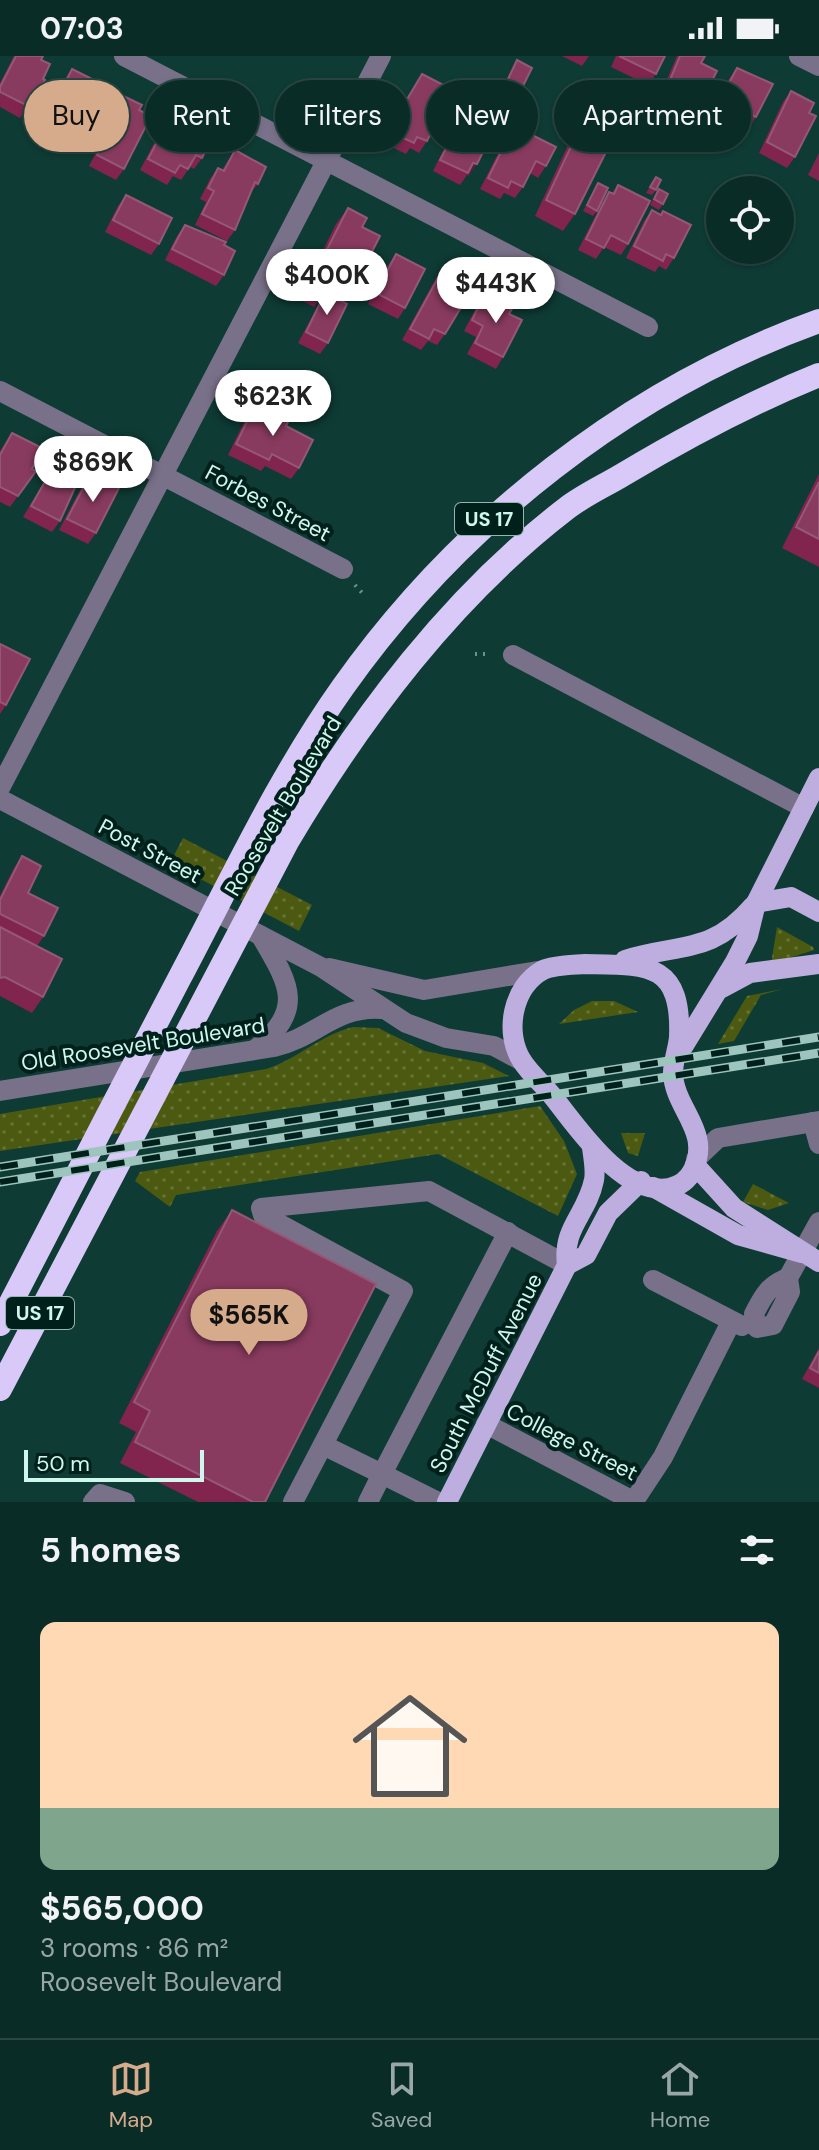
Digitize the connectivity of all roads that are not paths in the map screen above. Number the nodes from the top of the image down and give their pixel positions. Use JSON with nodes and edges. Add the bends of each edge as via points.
{"nodes":[{"id":1,"x":124,"y":56,"type":"edge"},
{"id":2,"x":381,"y":56,"type":"edge"},
{"id":3,"x":799,"y":56,"type":"edge"},
{"id":4,"x":819,"y":66,"type":"edge"},
{"id":5,"x":326,"y":160,"type":"junction"},
{"id":6,"x":819,"y":321,"type":"edge"},
{"id":7,"x":648,"y":327,"type":"dead end"},
{"id":8,"x":819,"y":375,"type":"edge"},
{"id":9,"x":0,"y":391,"type":"edge"},
{"id":10,"x":163,"y":475,"type":"junction"},
{"id":11,"x":343,"y":569,"type":"dead end"},
{"id":12,"x":513,"y":655,"type":"dead end"},
{"id":13,"x":819,"y":778,"type":"edge"},
{"id":14,"x":0,"y":788,"type":"edge"},
{"id":15,"x":0,"y":799,"type":"edge"},
{"id":16,"x":804,"y":808,"type":"junction"},
{"id":17,"x":756,"y":903,"type":"junction"},
{"id":18,"x":819,"y":912,"type":"edge"},
{"id":19,"x":261,"y":936,"type":"junction"},
{"id":20,"x":611,"y":964,"type":"junction"},
{"id":21,"x":819,"y":964,"type":"edge"},
{"id":22,"x":321,"y":967,"type":"junction"},
{"id":23,"x":544,"y":970,"type":"junction"},
{"id":24,"x":715,"y":992,"type":"junction"},
{"id":25,"x":381,"y":1009,"type":"junction"},
{"id":26,"x":256,"y":1049,"type":"junction"},
{"id":27,"x":674,"y":1060,"type":"junction"},
{"id":28,"x":522,"y":1061,"type":"junction"},
{"id":29,"x":0,"y":1091,"type":"edge"},
{"id":30,"x":691,"y":1118,"type":"junction"},
{"id":31,"x":816,"y":1122,"type":"edge"},
{"id":32,"x":718,"y":1138,"type":"junction"},
{"id":33,"x":819,"y":1144,"type":"edge"},
{"id":34,"x":592,"y":1147,"type":"junction"},
{"id":35,"x":695,"y":1162,"type":"junction"},
{"id":36,"x":645,"y":1183,"type":"junction"},
{"id":37,"x":819,"y":1222,"type":"edge"},
{"id":38,"x":508,"y":1232,"type":"junction"},
{"id":39,"x":810,"y":1257,"type":"edge"},
{"id":40,"x":567,"y":1265,"type":"junction"},
{"id":41,"x":653,"y":1280,"type":"dead end"},
{"id":42,"x":731,"y":1322,"type":"junction"},
{"id":43,"x":0,"y":1324,"type":"edge"},
{"id":44,"x":0,"y":1389,"type":"edge"},
{"id":45,"x":486,"y":1424,"type":"junction"},
{"id":46,"x":323,"y":1445,"type":"junction"},
{"id":47,"x":382,"y":1474,"type":"junction"},
{"id":48,"x":93,"y":1502,"type":"edge"},
{"id":49,"x":125,"y":1502,"type":"edge"},
{"id":50,"x":293,"y":1502,"type":"edge"},
{"id":51,"x":368,"y":1502,"type":"edge"},
{"id":52,"x":438,"y":1502,"type":"edge"},
{"id":53,"x":447,"y":1502,"type":"edge"},
{"id":54,"x":634,"y":1502,"type":"edge"}],
"edges":[{"from":1,"to":5,"type":"street"},
{"from":2,"to":5,"type":"street"},
{"from":3,"to":4,"type":"street"},
{"from":5,"to":7,"type":"street"},
{"from":5,"to":10,"type":"street"},
{"from":6,"to":43,"type":"highway","name":"Roosevelt Boulevard","number":"US 17","via":[[781,335],[641,409],[499,509],[397,617],[342,688],[259,826]]},
{"from":8,"to":44,"type":"highway","name":"Roosevelt Boulevard","number":"US 17","via":[[725,419],[568,507],[443,625],[384,691],[288,840]]},
{"from":9,"to":10,"type":"street","name":"Forbes Street"},
{"from":10,"to":11,"type":"street","name":"Forbes Street"},
{"from":10,"to":14,"type":"street"},
{"from":12,"to":16,"type":"street"},
{"from":13,"to":16,"type":"main road"},
{"from":15,"to":19,"type":"street","name":"Post Street"},
{"from":16,"to":17,"type":"main road"},
{"from":17,"to":18,"type":"main road","via":[[791,897]]},
{"from":17,"to":20,"type":"main road","via":[[733,929],[703,944]]},
{"from":17,"to":24,"type":"main road","via":[[748,936]]},
{"from":19,"to":22,"type":"street","name":"Post Street"},
{"from":19,"to":26,"type":"street","via":[[288,984],[289,1004],[279,1027]]},
{"from":20,"to":23,"type":"main road"},
{"from":20,"to":27,"type":"main road","via":[[639,964],[676,994]]},
{"from":21,"to":24,"type":"main road","via":[[750,973]]},
{"from":22,"to":23,"type":"street","name":"Post Street","via":[[414,989]]},
{"from":22,"to":25,"type":"street","name":"Post Street"},
{"from":23,"to":28,"type":"main road","via":[[523,989],[514,1009],[515,1042]]},
{"from":24,"to":27,"type":"main road"},
{"from":25,"to":26,"type":"street","name":"Old Roosevelt Boulevard","via":[[335,1017],[291,1042]]},
{"from":25,"to":28,"type":"street","name":"Post Street","via":[[422,1030],[494,1046]]},
{"from":26,"to":29,"type":"street","name":"Old Roosevelt Boulevard"},
{"from":27,"to":30,"type":"main road","via":[[673,1076]]},
{"from":28,"to":34,"type":"main road"},
{"from":30,"to":32,"type":"street"},
{"from":30,"to":35,"type":"main road","via":[[699,1137]]},
{"from":31,"to":32,"type":"street"},
{"from":31,"to":33,"type":"street"},
{"from":32,"to":35,"type":"street"},
{"from":34,"to":36,"type":"main road"},
{"from":34,"to":40,"type":"main road","name":"South McDuff Avenue","via":[[595,1177],[565,1244]]},
{"from":35,"to":36,"type":"main road","via":[[678,1185]]},
{"from":35,"to":39,"type":"main road","via":[[734,1208]]},
{"from":36,"to":39,"type":"main road","via":[[738,1235]]},
{"from":36,"to":40,"type":"main road","name":"South McDuff Avenue","via":[[608,1213],[586,1255]]},
{"from":37,"to":39,"type":"street"},
{"from":38,"to":40,"type":"street"},
{"from":38,"to":46,"type":"street","via":[[429,1191],[261,1208],[263,1215],[403,1291]]},
{"from":38,"to":47,"type":"street"},
{"from":39,"to":42,"type":"street","via":[[766,1292],[754,1314],[757,1328]]},
{"from":40,"to":45,"type":"main road","name":"South McDuff Avenue"},
{"from":41,"to":42,"type":"street"},
{"from":42,"to":54,"type":"street","via":[[663,1457]]},
{"from":45,"to":53,"type":"main road","name":"South McDuff Avenue"},
{"from":45,"to":54,"type":"street","name":"College Street"},
{"from":46,"to":47,"type":"street"},
{"from":46,"to":50,"type":"street"},
{"from":47,"to":51,"type":"street"},
{"from":47,"to":52,"type":"street"},
{"from":48,"to":49,"type":"street","via":[[100,1494]]}]}
